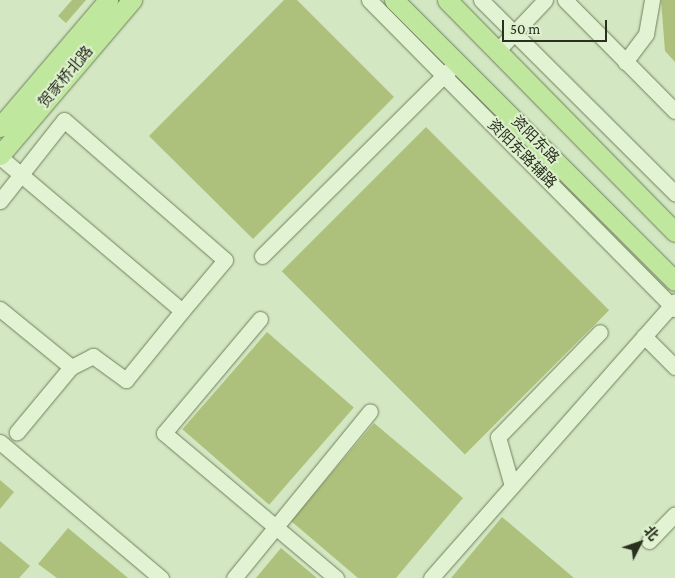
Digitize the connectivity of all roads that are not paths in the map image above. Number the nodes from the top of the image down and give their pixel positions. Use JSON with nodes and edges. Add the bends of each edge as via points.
{"nodes":[{"id":1,"x":108,"y":0,"type":"edge"},
{"id":2,"x":132,"y":0,"type":"edge"},
{"id":3,"x":369,"y":0,"type":"edge"},
{"id":4,"x":394,"y":0,"type":"edge"},
{"id":5,"x":447,"y":0,"type":"edge"},
{"id":6,"x":481,"y":0,"type":"edge"},
{"id":7,"x":546,"y":0,"type":"edge"},
{"id":8,"x":565,"y":0,"type":"edge"},
{"id":9,"x":652,"y":0,"type":"edge"},
{"id":10,"x":514,"y":33,"type":"junction"},
{"id":11,"x":497,"y":51,"type":"junction"},
{"id":12,"x":625,"y":62,"type":"junction"},
{"id":13,"x":450,"y":69,"type":"junction"},
{"id":14,"x":675,"y":111,"type":"edge"},
{"id":15,"x":0,"y":127,"type":"edge"},
{"id":16,"x":0,"y":156,"type":"edge"},
{"id":17,"x":21,"y":174,"type":"junction"},
{"id":18,"x":675,"y":193,"type":"edge"},
{"id":19,"x":0,"y":200,"type":"edge"},
{"id":20,"x":675,"y":232,"type":"edge"},
{"id":21,"x":262,"y":256,"type":"dead end"},
{"id":22,"x":675,"y":280,"type":"edge"},
{"id":23,"x":674,"y":305,"type":"edge"},
{"id":24,"x":0,"y":309,"type":"edge"},
{"id":25,"x":182,"y":311,"type":"junction"},
{"id":26,"x":260,"y":319,"type":"dead end"},
{"id":27,"x":600,"y":332,"type":"dead end"},
{"id":28,"x":644,"y":336,"type":"junction"},
{"id":29,"x":675,"y":367,"type":"edge"},
{"id":30,"x":71,"y":368,"type":"junction"},
{"id":31,"x":370,"y":411,"type":"dead end"},
{"id":32,"x":17,"y":432,"type":"dead end"},
{"id":33,"x":0,"y":442,"type":"edge"},
{"id":34,"x":512,"y":486,"type":"junction"},
{"id":35,"x":675,"y":514,"type":"edge"},
{"id":36,"x":275,"y":528,"type":"junction"},
{"id":37,"x":649,"y":541,"type":"dead end"},
{"id":38,"x":161,"y":578,"type":"edge"},
{"id":39,"x":234,"y":578,"type":"edge"},
{"id":40,"x":336,"y":578,"type":"edge"},
{"id":41,"x":431,"y":578,"type":"edge"}],
"edges":[{"from":1,"to":15,"type":"main road","name":"贺家桥北路"},
{"from":2,"to":16,"type":"main road","name":"贺家桥北路"},
{"from":3,"to":13,"type":"street","name":"资阳东路辅路"},
{"from":4,"to":13,"type":"main road","name":"资阳东路"},
{"from":5,"to":11,"type":"main road"},
{"from":6,"to":10,"type":"street"},
{"from":7,"to":10,"type":"street"},
{"from":8,"to":12,"type":"street"},
{"from":9,"to":12,"type":"street","via":[[646,34]]},
{"from":10,"to":11,"type":"street"},
{"from":10,"to":18,"type":"street"},
{"from":11,"to":20,"type":"main road"},
{"from":12,"to":14,"type":"street"},
{"from":13,"to":21,"type":"street"},
{"from":13,"to":22,"type":"main road","name":"资阳东路"},
{"from":13,"to":23,"type":"street","name":"资阳东路辅路"},
{"from":16,"to":17,"type":"street"},
{"from":17,"to":19,"type":"street"},
{"from":17,"to":25,"type":"street"},
{"from":17,"to":25,"type":"street","via":[[64,120],[225,260]]},
{"from":23,"to":28,"type":"street"},
{"from":24,"to":30,"type":"street"},
{"from":25,"to":30,"type":"street","via":[[126,380],[93,356]]},
{"from":26,"to":36,"type":"street","via":[[164,433]]},
{"from":27,"to":34,"type":"street","via":[[498,437]]},
{"from":28,"to":29,"type":"street"},
{"from":28,"to":34,"type":"street"},
{"from":30,"to":32,"type":"street"},
{"from":31,"to":36,"type":"street"},
{"from":33,"to":38,"type":"street"},
{"from":34,"to":41,"type":"street"},
{"from":35,"to":37,"type":"street"},
{"from":36,"to":39,"type":"street"},
{"from":36,"to":40,"type":"street"}]}
